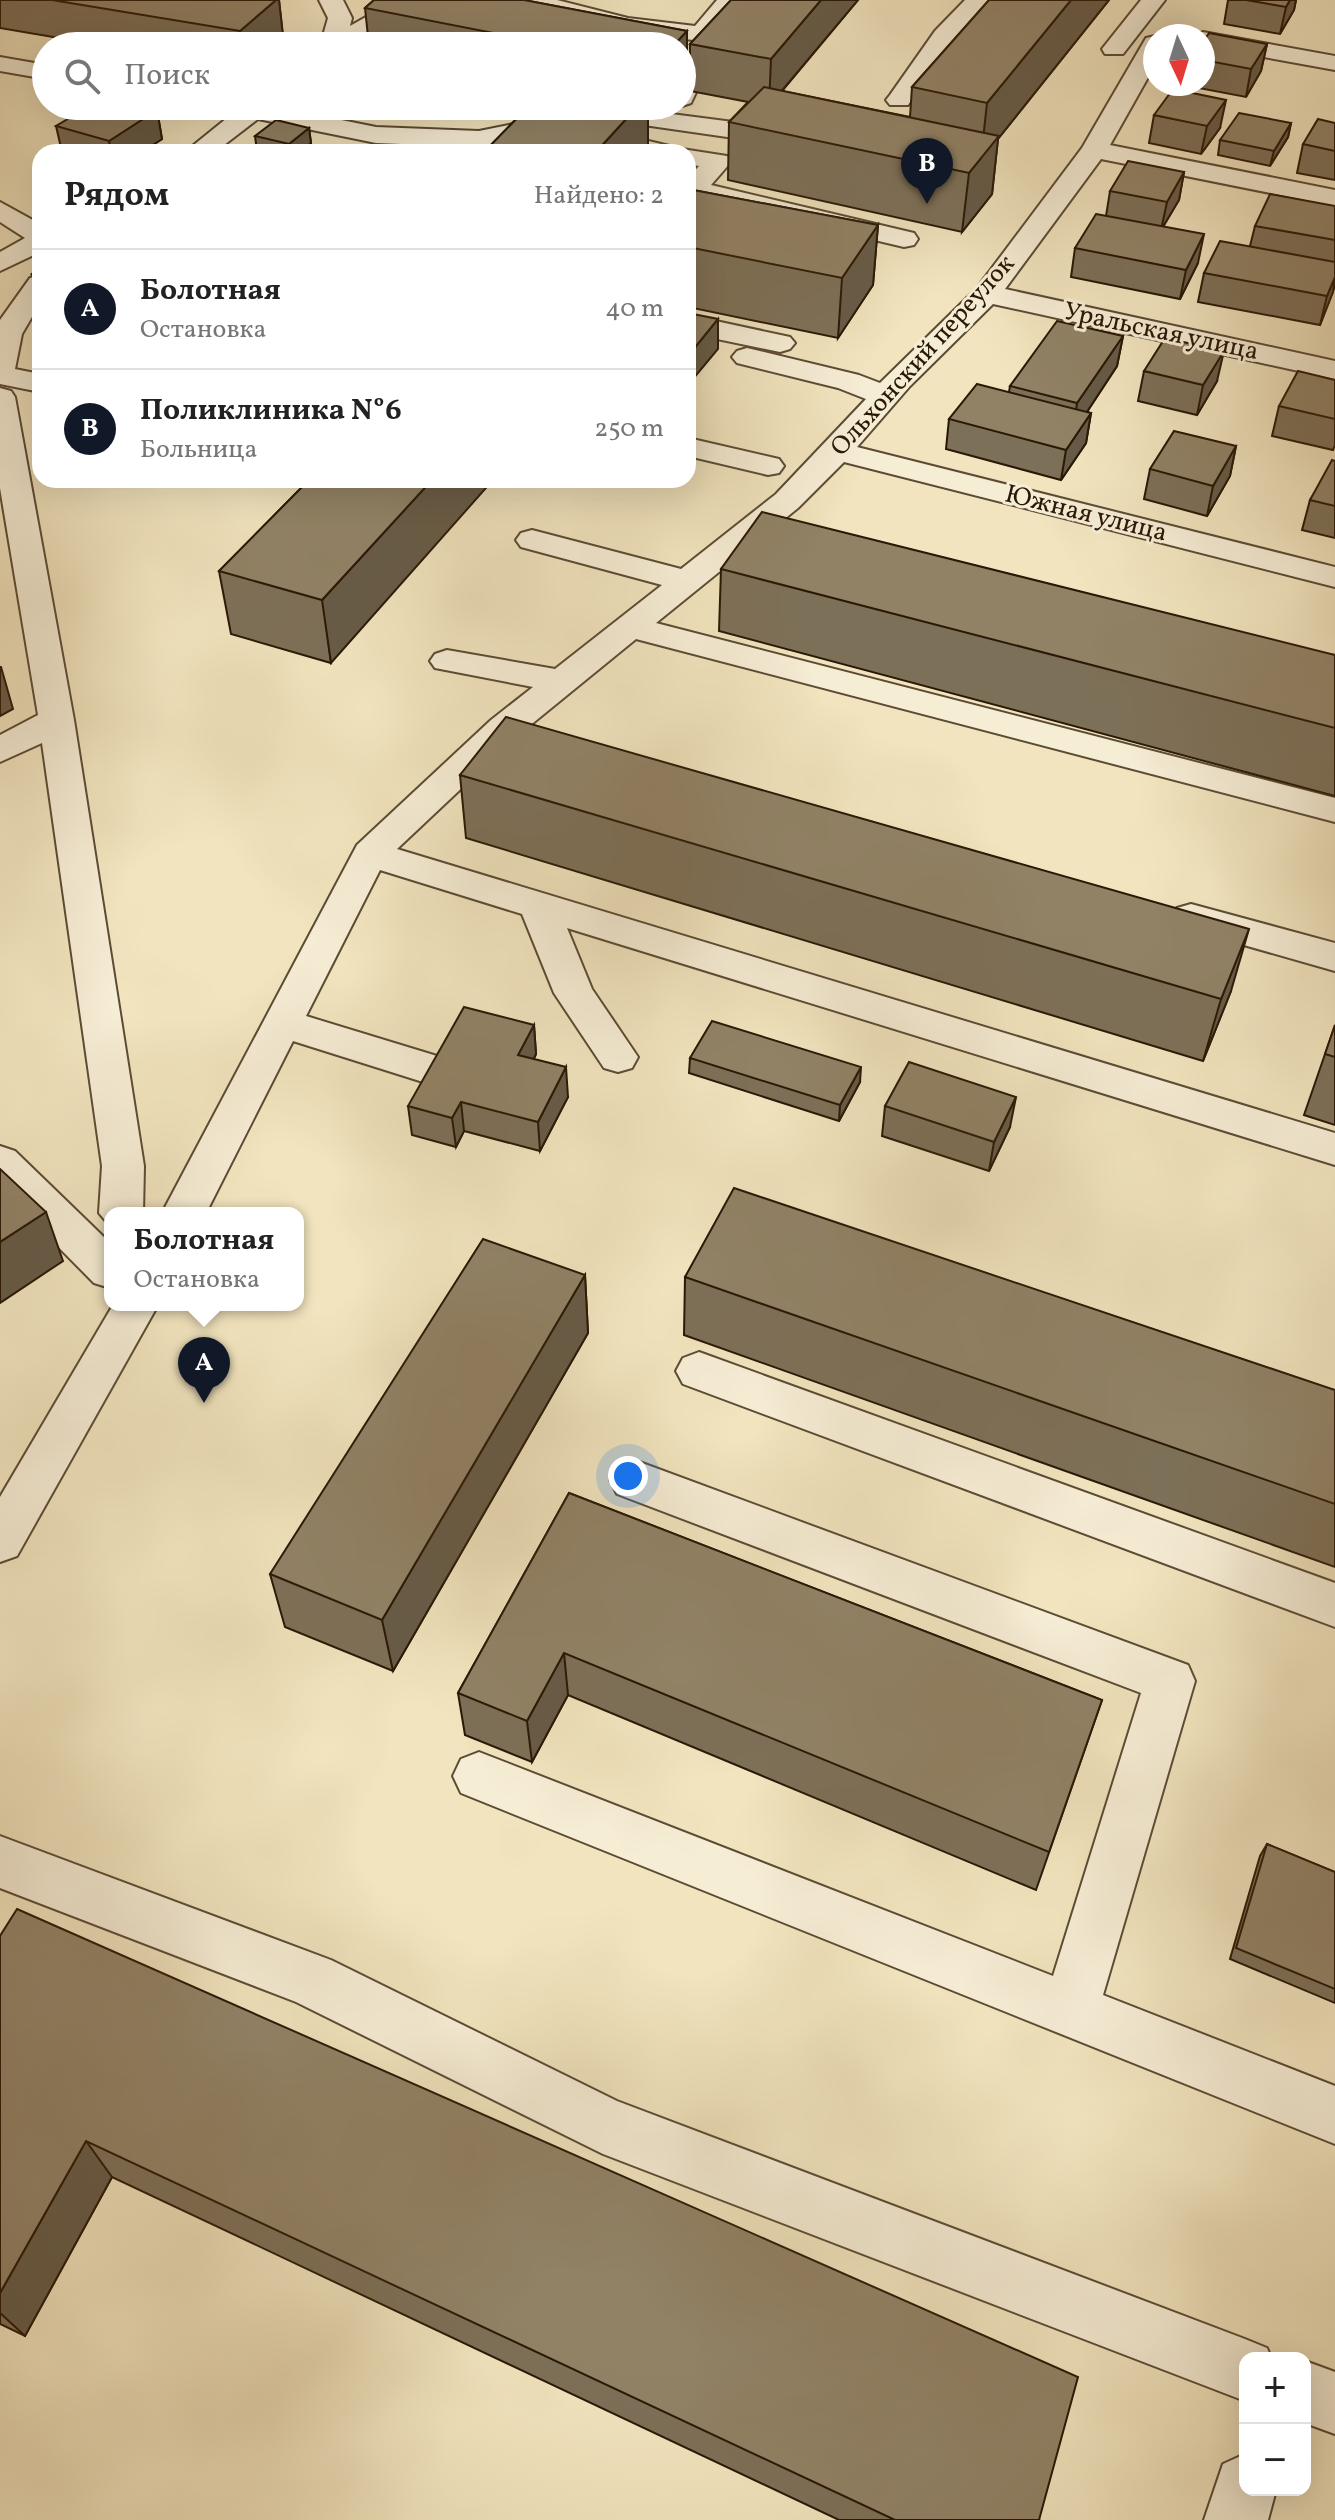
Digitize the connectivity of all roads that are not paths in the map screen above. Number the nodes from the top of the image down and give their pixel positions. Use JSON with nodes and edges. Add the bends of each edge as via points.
{"nodes":[{"id":1,"x":331,"y":0,"type":"edge"},
{"id":2,"x":413,"y":0,"type":"edge"},
{"id":3,"x":528,"y":0,"type":"edge"},
{"id":4,"x":730,"y":0,"type":"edge"},
{"id":5,"x":978,"y":0,"type":"edge"},
{"id":6,"x":1153,"y":0,"type":"edge"},
{"id":7,"x":336,"y":32,"type":"edge"},
{"id":8,"x":357,"y":32,"type":"edge"},
{"id":9,"x":685,"y":32,"type":"edge"},
{"id":10,"x":696,"y":33,"type":"edge"},
{"id":11,"x":1215,"y":41,"type":"edge"},
{"id":12,"x":1114,"y":49,"type":"dead end"},
{"id":13,"x":1335,"y":63,"type":"edge"},
{"id":14,"x":0,"y":64,"type":"edge"},
{"id":15,"x":32,"y":70,"type":"edge"},
{"id":16,"x":1143,"y":70,"type":"edge"},
{"id":17,"x":899,"y":100,"type":"dead end"},
{"id":18,"x":234,"y":120,"type":"edge"},
{"id":19,"x":307,"y":120,"type":"edge"},
{"id":20,"x":666,"y":120,"type":"edge"},
{"id":21,"x":696,"y":120,"type":"edge"},
{"id":22,"x":741,"y":131,"type":"junction"},
{"id":23,"x":376,"y":135,"type":"junction"},
{"id":24,"x":768,"y":136,"type":"edge"},
{"id":25,"x":207,"y":144,"type":"edge"},
{"id":26,"x":410,"y":144,"type":"edge"},
{"id":27,"x":633,"y":144,"type":"edge"},
{"id":28,"x":644,"y":144,"type":"edge"},
{"id":29,"x":1094,"y":150,"type":"junction"},
{"id":30,"x":696,"y":158,"type":"edge"},
{"id":31,"x":718,"y":162,"type":"junction"},
{"id":32,"x":696,"y":186,"type":"edge"},
{"id":33,"x":696,"y":190,"type":"edge"},
{"id":34,"x":1335,"y":198,"type":"edge"},
{"id":35,"x":0,"y":210,"type":"edge"},
{"id":36,"x":32,"y":233,"type":"edge"},
{"id":37,"x":904,"y":239,"type":"dead end"},
{"id":38,"x":32,"y":244,"type":"edge"},
{"id":39,"x":0,"y":263,"type":"edge"},
{"id":40,"x":32,"y":294,"type":"edge"},
{"id":41,"x":987,"y":294,"type":"junction"},
{"id":42,"x":696,"y":326,"type":"edge"},
{"id":43,"x":780,"y":343,"type":"dead end"},
{"id":44,"x":747,"y":357,"type":"dead end"},
{"id":45,"x":1335,"y":370,"type":"edge"},
{"id":46,"x":0,"y":372,"type":"edge"},
{"id":47,"x":32,"y":381,"type":"edge"},
{"id":48,"x":884,"y":396,"type":"junction"},
{"id":49,"x":0,"y":397,"type":"edge"},
{"id":50,"x":696,"y":449,"type":"edge"},
{"id":51,"x":837,"y":451,"type":"junction"},
{"id":52,"x":768,"y":466,"type":"dead end"},
{"id":53,"x":532,"y":540,"type":"dead end"},
{"id":54,"x":1335,"y":577,"type":"edge"},
{"id":55,"x":687,"y":581,"type":"junction"},
{"id":56,"x":627,"y":626,"type":"junction"},
{"id":57,"x":447,"y":661,"type":"dead end"},
{"id":58,"x":561,"y":681,"type":"junction"},
{"id":59,"x":56,"y":720,"type":"junction"},
{"id":60,"x":504,"y":728,"type":"junction"},
{"id":61,"x":551,"y":741,"type":"edge"},
{"id":62,"x":0,"y":750,"type":"edge"},
{"id":63,"x":1335,"y":810,"type":"edge"},
{"id":64,"x":370,"y":854,"type":"junction"},
{"id":65,"x":538,"y":905,"type":"junction"},
{"id":66,"x":1150,"y":906,"type":"edge"},
{"id":67,"x":1335,"y":957,"type":"edge"},
{"id":68,"x":283,"y":1023,"type":"junction"},
{"id":69,"x":618,"y":1057,"type":"dead end"},
{"id":70,"x":423,"y":1067,"type":"dead end"},
{"id":71,"x":1335,"y":1149,"type":"edge"},
{"id":72,"x":0,"y":1162,"type":"edge"},
{"id":73,"x":121,"y":1207,"type":"edge"},
{"id":74,"x":187,"y":1207,"type":"edge"},
{"id":75,"x":104,"y":1265,"type":"edge"},
{"id":76,"x":114,"y":1324,"type":"edge"},
{"id":77,"x":699,"y":1371,"type":"dead end"},
{"id":78,"x":634,"y":1480,"type":"dead end"},
{"id":79,"x":0,"y":1541,"type":"edge"},
{"id":80,"x":1335,"y":1605,"type":"edge"},
{"id":81,"x":479,"y":1776,"type":"dead end"},
{"id":82,"x":7,"y":1878,"type":"edge"},
{"id":83,"x":1070,"y":2011,"type":"junction"},
{"id":84,"x":1335,"y":2115,"type":"edge"},
{"id":85,"x":1239,"y":2368,"type":"edge"},
{"id":86,"x":1311,"y":2394,"type":"edge"},
{"id":87,"x":1335,"y":2403,"type":"edge"},
{"id":88,"x":1242,"y":2496,"type":"edge"},
{"id":89,"x":1236,"y":2520,"type":"edge"}],
"edges":[{"from":1,"to":7,"type":"street","via":[[340,18]]},
{"from":2,"to":8,"type":"street"},
{"from":3,"to":9,"type":"street","via":[[628,25]]},
{"from":4,"to":10,"type":"street"},
{"from":5,"to":17,"type":"street","via":[[944,36]]},
{"from":6,"to":12,"type":"street"},
{"from":11,"to":13,"type":"street"},
{"from":14,"to":15,"type":"street"},
{"from":16,"to":29,"type":"street","name":"Ольхонский переулок"},
{"from":18,"to":25,"type":"street"},
{"from":19,"to":23,"type":"street"},
{"from":20,"to":28,"type":"street"},
{"from":21,"to":22,"type":"street"},
{"from":22,"to":24,"type":"street"},
{"from":22,"to":31,"type":"street"},
{"from":23,"to":26,"type":"street"},
{"from":23,"to":27,"type":"street","via":[[479,139],[548,125]]},
{"from":29,"to":34,"type":"street"},
{"from":29,"to":41,"type":"street","name":"Ольхонский переулок"},
{"from":30,"to":31,"type":"street"},
{"from":31,"to":32,"type":"street"},
{"from":33,"to":37,"type":"street"},
{"from":35,"to":36,"type":"street"},
{"from":38,"to":39,"type":"street"},
{"from":40,"to":46,"type":"street","via":[[1,349]]},
{"from":41,"to":45,"type":"street","name":"Уральская улица"},
{"from":41,"to":48,"type":"street","name":"Ольхонский переулок"},
{"from":42,"to":43,"type":"street"},
{"from":44,"to":48,"type":"street","via":[[848,381]]},
{"from":46,"to":47,"type":"street"},
{"from":48,"to":51,"type":"street","name":"Ольхонский переулок"},
{"from":49,"to":59,"type":"street"},
{"from":50,"to":52,"type":"street"},
{"from":51,"to":54,"type":"street","name":"Южная улица"},
{"from":51,"to":55,"type":"street","name":"Ольхонский переулок","via":[[787,501]]},
{"from":53,"to":55,"type":"street"},
{"from":55,"to":56,"type":"street","name":"Ольхонский переулок"},
{"from":56,"to":58,"type":"street","name":"Ольхонский переулок"},
{"from":56,"to":63,"type":"street"},
{"from":57,"to":58,"type":"street"},
{"from":58,"to":60,"type":"street","name":"Ольхонский переулок"},
{"from":59,"to":62,"type":"street"},
{"from":59,"to":73,"type":"street","via":[[123,1166]]},
{"from":60,"to":61,"type":"street"},
{"from":60,"to":64,"type":"street","name":"Ольхонский переулок"},
{"from":64,"to":65,"type":"street"},
{"from":64,"to":68,"type":"street","name":"Ольхонский переулок"},
{"from":65,"to":69,"type":"street","via":[[574,993]]},
{"from":65,"to":71,"type":"street"},
{"from":66,"to":67,"type":"street"},
{"from":68,"to":70,"type":"street"},
{"from":68,"to":74,"type":"street","name":"Ольхонский переулок"},
{"from":72,"to":75,"type":"street"},
{"from":76,"to":79,"type":"street"},
{"from":77,"to":80,"type":"street"},
{"from":78,"to":83,"type":"street","via":[[1170,1681]]},
{"from":81,"to":83,"type":"street"},
{"from":82,"to":85,"type":"street","via":[[311,1980],[603,2125]]},
{"from":83,"to":84,"type":"street"},
{"from":86,"to":87,"type":"street"},
{"from":88,"to":89,"type":"street"}]}
